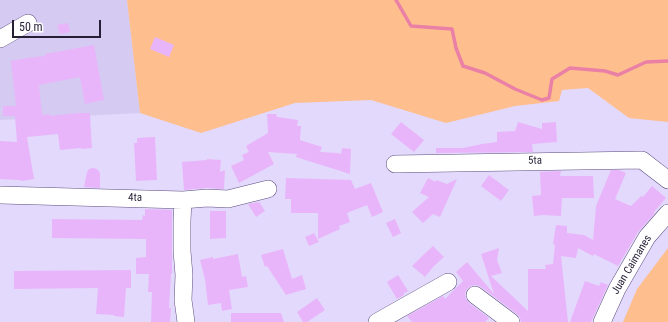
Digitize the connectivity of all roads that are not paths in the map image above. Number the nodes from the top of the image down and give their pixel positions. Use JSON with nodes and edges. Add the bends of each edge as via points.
{"nodes":[{"id":1,"x":28,"y":23,"type":"dead end"},
{"id":2,"x":0,"y":39,"type":"edge"},
{"id":3,"x":395,"y":164,"type":"dead end"},
{"id":4,"x":668,"y":180,"type":"edge"},
{"id":5,"x":268,"y":189,"type":"dead end"},
{"id":6,"x":0,"y":195,"type":"edge"},
{"id":7,"x":183,"y":200,"type":"junction"},
{"id":8,"x":668,"y":213,"type":"edge"},
{"id":9,"x":448,"y":282,"type":"dead end"},
{"id":10,"x":476,"y":295,"type":"dead end"},
{"id":11,"x":186,"y":322,"type":"edge"},
{"id":12,"x":377,"y":322,"type":"edge"},
{"id":13,"x":511,"y":322,"type":"edge"},
{"id":14,"x":602,"y":322,"type":"edge"}],
"edges":[{"from":1,"to":2,"type":"street"},
{"from":3,"to":4,"type":"street","name":"5ta","via":[[642,160]]},
{"from":5,"to":7,"type":"street","name":"4ta","via":[[228,199]]},
{"from":6,"to":7,"type":"street","name":"4ta"},
{"from":7,"to":11,"type":"street","via":[[183,300]]},
{"from":8,"to":14,"type":"street","name":"Juan Caimanes","via":[[647,237],[617,288]]},
{"from":9,"to":12,"type":"street"},
{"from":10,"to":13,"type":"street"}]}
